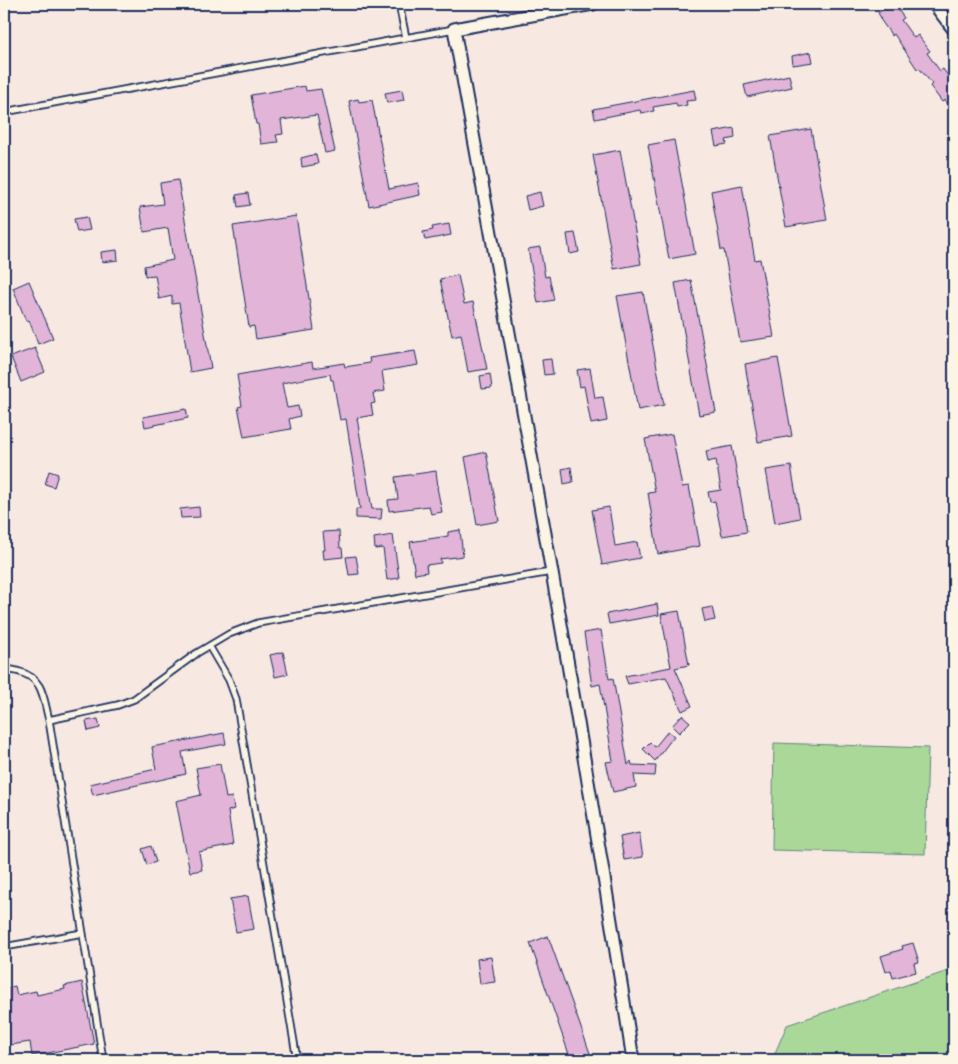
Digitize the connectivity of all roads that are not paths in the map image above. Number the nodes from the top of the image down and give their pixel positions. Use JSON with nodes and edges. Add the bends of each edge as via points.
{"nodes":[{"id":1,"x":399,"y":4,"type":"edge"},
{"id":2,"x":593,"y":4,"type":"edge"},
{"id":3,"x":934,"y":4,"type":"edge"},
{"id":4,"x":454,"y":29,"type":"junction"},
{"id":5,"x":954,"y":30,"type":"edge"},
{"id":6,"x":406,"y":38,"type":"junction"},
{"id":7,"x":4,"y":112,"type":"edge"},
{"id":8,"x":551,"y":572,"type":"junction"},
{"id":9,"x":209,"y":646,"type":"junction"},
{"id":10,"x":4,"y":671,"type":"edge"},
{"id":11,"x":49,"y":720,"type":"junction"},
{"id":12,"x":83,"y":934,"type":"junction"},
{"id":13,"x":4,"y":947,"type":"edge"},
{"id":14,"x":103,"y":1060,"type":"edge"},
{"id":15,"x":297,"y":1060,"type":"edge"},
{"id":16,"x":633,"y":1060,"type":"edge"}],
"edges":[{"from":1,"to":6,"type":"lane"},
{"from":2,"to":4,"type":"street"},
{"from":3,"to":5,"type":"street"},
{"from":4,"to":6,"type":"lane"},
{"from":4,"to":8,"type":"street"},
{"from":6,"to":7,"type":"lane"},
{"from":8,"to":9,"type":"lane","via":[[258,623],[228,634]]},
{"from":8,"to":16,"type":"street"},
{"from":9,"to":11,"type":"lane","via":[[134,699],[118,706]]},
{"from":9,"to":15,"type":"lane","via":[[236,699]]},
{"from":10,"to":11,"type":"lane","via":[[10,669],[30,675],[39,683]]},
{"from":11,"to":12,"type":"lane"},
{"from":12,"to":13,"type":"lane"},
{"from":12,"to":14,"type":"lane"}]}
